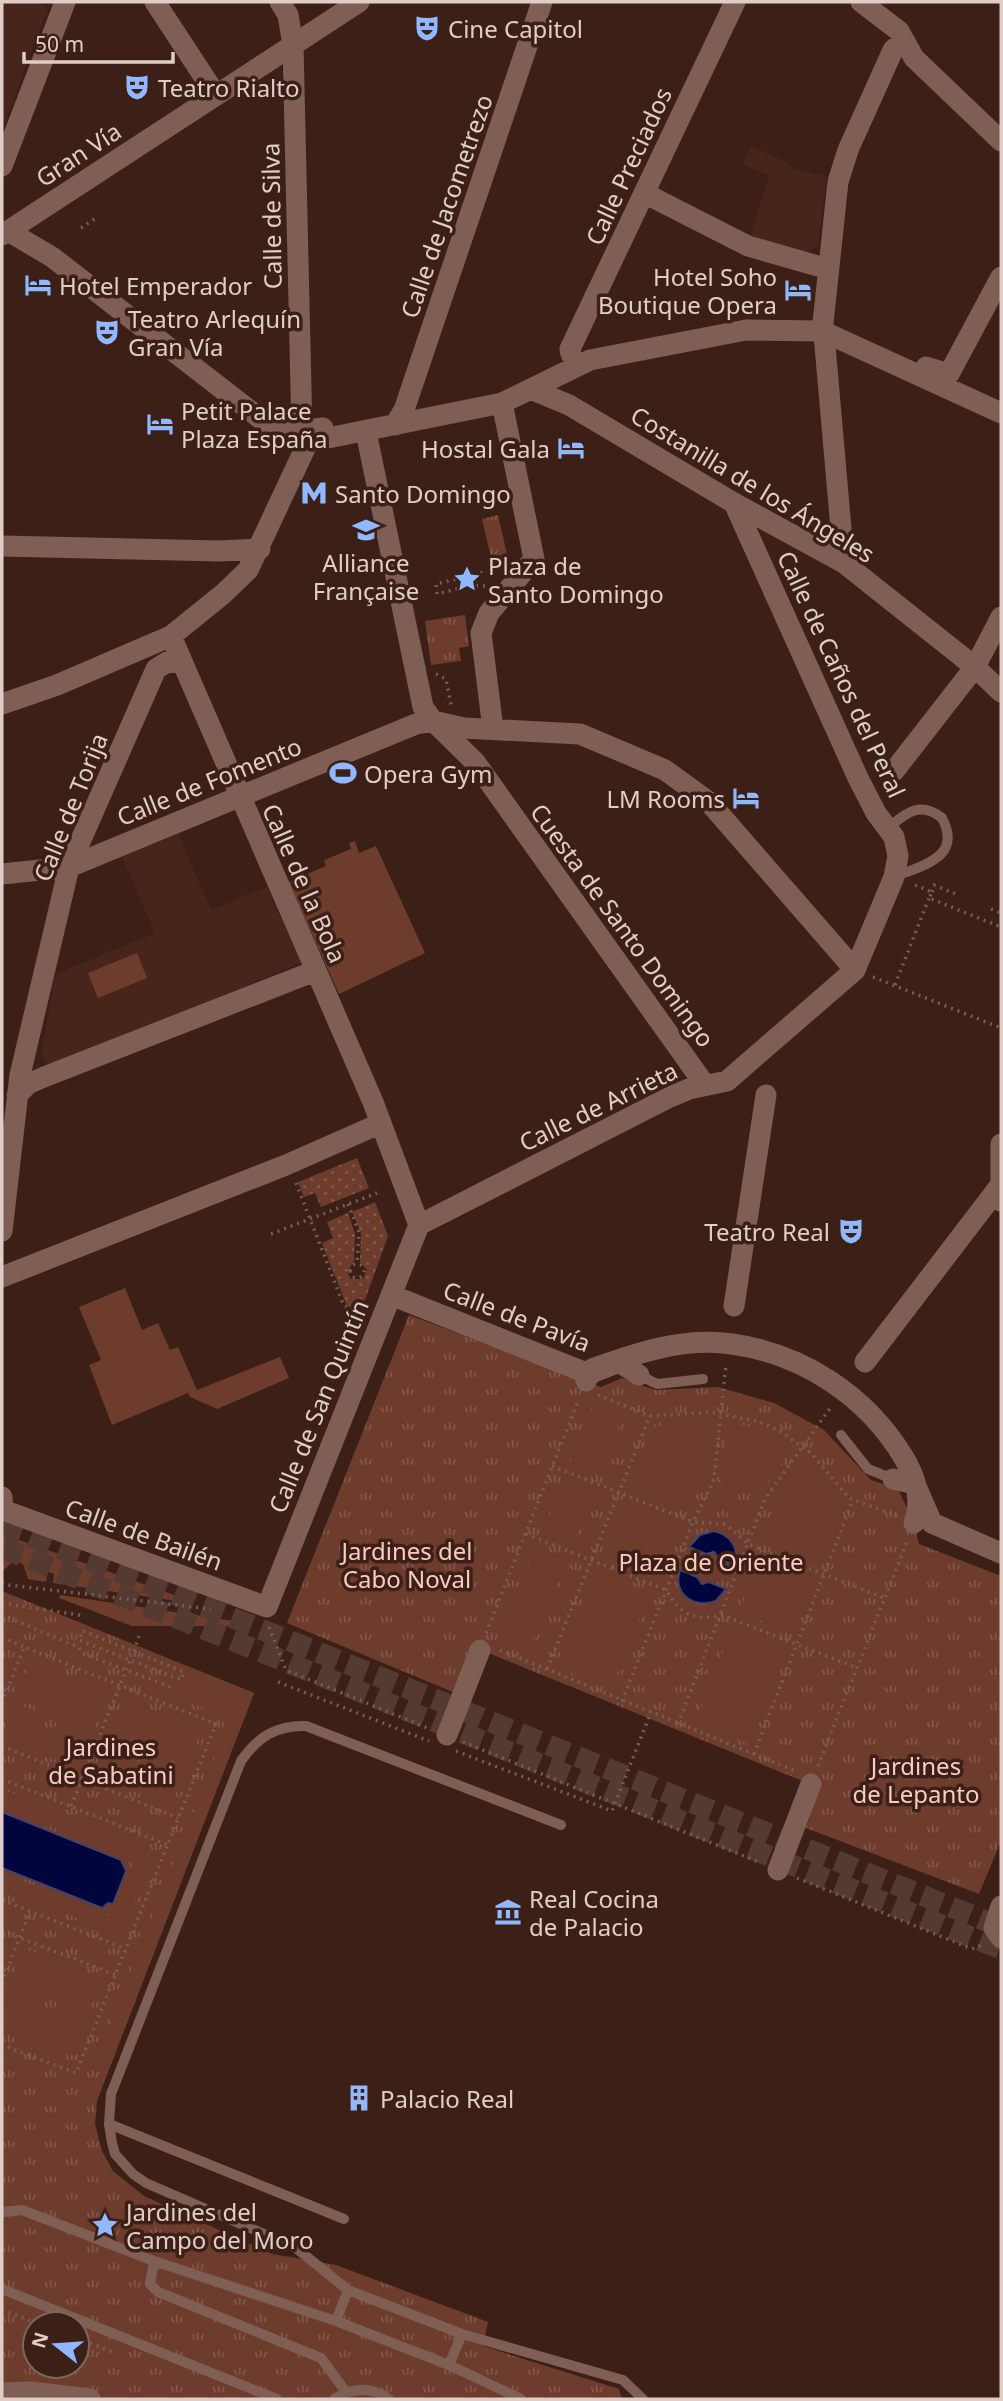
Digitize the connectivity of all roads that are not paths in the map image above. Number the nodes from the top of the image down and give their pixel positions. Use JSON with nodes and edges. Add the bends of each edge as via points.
{"nodes":[{"id":1,"x":65,"y":2,"type":"edge"},
{"id":2,"x":155,"y":2,"type":"edge"},
{"id":3,"x":280,"y":2,"type":"edge"},
{"id":4,"x":359,"y":2,"type":"edge"},
{"id":5,"x":542,"y":2,"type":"edge"},
{"id":6,"x":735,"y":2,"type":"edge"},
{"id":7,"x":861,"y":2,"type":"edge"},
{"id":8,"x":904,"y":41,"type":"junction"},
{"id":9,"x":293,"y":45,"type":"junction"},
{"id":10,"x":216,"y":95,"type":"junction"},
{"id":11,"x":1001,"y":141,"type":"edge"},
{"id":12,"x":2,"y":166,"type":"edge"},
{"id":13,"x":644,"y":193,"type":"junction"},
{"id":14,"x":4,"y":231,"type":"edge"},
{"id":15,"x":828,"y":269,"type":"junction"},
{"id":16,"x":1001,"y":278,"type":"edge"},
{"id":17,"x":997,"y":303,"type":"edge"},
{"id":18,"x":823,"y":327,"type":"junction"},
{"id":19,"x":601,"y":343,"type":"dead end"},
{"id":20,"x":567,"y":363,"type":"junction"},
{"id":21,"x":951,"y":388,"type":"junction"},
{"id":22,"x":533,"y":390,"type":"junction"},
{"id":23,"x":502,"y":403,"type":"junction"},
{"id":24,"x":569,"y":405,"type":"junction"},
{"id":25,"x":1001,"y":413,"type":"edge"},
{"id":26,"x":400,"y":418,"type":"junction"},
{"id":27,"x":366,"y":432,"type":"junction"},
{"id":28,"x":305,"y":437,"type":"junction"},
{"id":29,"x":734,"y":503,"type":"junction"},
{"id":30,"x":2,"y":546,"type":"edge"},
{"id":31,"x":260,"y":549,"type":"junction"},
{"id":32,"x":844,"y":563,"type":"junction"},
{"id":33,"x":1001,"y":617,"type":"edge"},
{"id":34,"x":171,"y":636,"type":"junction"},
{"id":35,"x":143,"y":648,"type":"junction"},
{"id":36,"x":182,"y":663,"type":"junction"},
{"id":37,"x":975,"y":667,"type":"junction"},
{"id":38,"x":156,"y":669,"type":"junction"},
{"id":39,"x":1001,"y":692,"type":"edge"},
{"id":40,"x":2,"y":704,"type":"edge"},
{"id":41,"x":433,"y":722,"type":"junction"},
{"id":42,"x":493,"y":729,"type":"junction"},
{"id":43,"x":894,"y":771,"type":"dead end"},
{"id":44,"x":238,"y":797,"type":"junction"},
{"id":45,"x":889,"y":827,"type":"junction"},
{"id":46,"x":69,"y":867,"type":"junction"},
{"id":47,"x":2,"y":874,"type":"edge"},
{"id":48,"x":894,"y":877,"type":"junction"},
{"id":49,"x":855,"y":970,"type":"junction"},
{"id":50,"x":315,"y":971,"type":"junction"},
{"id":51,"x":24,"y":1054,"type":"junction"},
{"id":52,"x":44,"y":1077,"type":"junction"},
{"id":53,"x":13,"y":1078,"type":"edge"},
{"id":54,"x":705,"y":1085,"type":"junction"},
{"id":55,"x":766,"y":1095,"type":"dead end"},
{"id":56,"x":379,"y":1124,"type":"junction"},
{"id":57,"x":1001,"y":1143,"type":"edge"},
{"id":58,"x":4,"y":1190,"type":"edge"},
{"id":59,"x":1000,"y":1196,"type":"edge"},
{"id":60,"x":419,"y":1225,"type":"junction"},
{"id":61,"x":2,"y":1231,"type":"edge"},
{"id":62,"x":2,"y":1277,"type":"edge"},
{"id":63,"x":391,"y":1295,"type":"junction"},
{"id":64,"x":734,"y":1307,"type":"dead end"},
{"id":65,"x":865,"y":1363,"type":"dead end"},
{"id":66,"x":639,"y":1375,"type":"joint"},
{"id":67,"x":703,"y":1379,"type":"dead end"},
{"id":68,"x":586,"y":1382,"type":"junction"},
{"id":69,"x":841,"y":1435,"type":"dead end"},
{"id":70,"x":893,"y":1479,"type":"joint"},
{"id":71,"x":915,"y":1484,"type":"junction"},
{"id":72,"x":2,"y":1506,"type":"edge"},
{"id":73,"x":914,"y":1522,"type":"road end"},
{"id":74,"x":1001,"y":1553,"type":"edge"},
{"id":75,"x":268,"y":1616,"type":"joint"},
{"id":76,"x":481,"y":1646,"type":"road end"},
{"id":77,"x":447,"y":1735,"type":"road end"},
{"id":78,"x":812,"y":1781,"type":"road end"},
{"id":79,"x":561,"y":1825,"type":"dead end"},
{"id":80,"x":778,"y":1870,"type":"road end"},
{"id":81,"x":1001,"y":1906,"type":"edge"},
{"id":82,"x":1001,"y":1938,"type":"edge"},
{"id":83,"x":109,"y":2124,"type":"junction"},
{"id":84,"x":2,"y":2212,"type":"edge"},
{"id":85,"x":344,"y":2219,"type":"dead end"},
{"id":86,"x":154,"y":2261,"type":"junction"},
{"id":87,"x":2,"y":2289,"type":"edge"},
{"id":88,"x":348,"y":2290,"type":"junction"},
{"id":89,"x":336,"y":2321,"type":"junction"},
{"id":90,"x":462,"y":2334,"type":"junction"},
{"id":91,"x":449,"y":2365,"type":"junction"},
{"id":92,"x":345,"y":2392,"type":"junction"},
{"id":93,"x":2,"y":2393,"type":"edge"},
{"id":94,"x":90,"y":2399,"type":"edge"},
{"id":95,"x":277,"y":2399,"type":"edge"},
{"id":96,"x":334,"y":2399,"type":"edge"},
{"id":97,"x":389,"y":2399,"type":"edge"},
{"id":98,"x":521,"y":2399,"type":"edge"},
{"id":99,"x":643,"y":2399,"type":"edge"}],
"edges":[{"from":1,"to":12,"type":"street"},
{"from":2,"to":10,"type":"street"},
{"from":3,"to":9,"type":"street","name":"Calle de Silva","via":[[288,15]]},
{"from":4,"to":9,"type":"street","name":"Gran Vía"},
{"from":5,"to":26,"type":"street","name":"Calle de Jacometrezo"},
{"from":6,"to":13,"type":"street","name":"Calle Preciados"},
{"from":7,"to":8,"type":"street","via":[[899,31]]},
{"from":8,"to":11,"type":"street","via":[[923,67]]},
{"from":8,"to":15,"type":"street","via":[[893,50],[842,166]]},
{"from":9,"to":10,"type":"street","name":"Gran Vía"},
{"from":9,"to":28,"type":"street","name":"Calle de Silva"},
{"from":10,"to":14,"type":"street","name":"Gran Vía"},
{"from":13,"to":15,"type":"street","via":[[748,246]]},
{"from":13,"to":20,"type":"street","name":"Calle Preciados"},
{"from":14,"to":28,"type":"street","via":[[52,257],[279,433]]},
{"from":15,"to":18,"type":"street"},
{"from":16,"to":18,"type":"street","via":[[946,375]]},
{"from":17,"to":21,"type":"street"},
{"from":18,"to":19,"type":"street","via":[[753,322],[607,346]]},
{"from":18,"to":20,"type":"street","via":[[746,330]]},
{"from":18,"to":21,"type":"street"},
{"from":18,"to":32,"type":"street"},
{"from":20,"to":22,"type":"street"},
{"from":20,"to":24,"type":"street","via":[[562,393]]},
{"from":21,"to":25,"type":"street"},
{"from":22,"to":23,"type":"street"},
{"from":22,"to":24,"type":"street","name":"Costanilla de los Ángeles"},
{"from":22,"to":26,"type":"street"},
{"from":23,"to":26,"type":"street"},
{"from":23,"to":42,"type":"street","via":[[534,559],[489,613],[481,633]]},
{"from":24,"to":29,"type":"street","name":"Costanilla de los Ángeles"},
{"from":26,"to":27,"type":"street"},
{"from":26,"to":28,"type":"street"},
{"from":27,"to":28,"type":"street"},
{"from":27,"to":41,"type":"street","via":[[423,707]]},
{"from":28,"to":31,"type":"street"},
{"from":29,"to":32,"type":"street","name":"Costanilla de los Ángeles"},
{"from":29,"to":45,"type":"street","name":"Calle de Caños del Peral","via":[[858,778],[876,813]]},
{"from":30,"to":31,"type":"street"},
{"from":31,"to":34,"type":"street","via":[[248,570]]},
{"from":32,"to":37,"type":"street","name":"Costanilla de los Ángeles"},
{"from":33,"to":37,"type":"street"},
{"from":34,"to":35,"type":"street"},
{"from":34,"to":36,"type":"street","name":"Calle de la Bola"},
{"from":35,"to":38,"type":"street"},
{"from":35,"to":40,"type":"street"},
{"from":36,"to":38,"type":"street","via":[[169,661]]},
{"from":36,"to":44,"type":"street","name":"Calle de la Bola"},
{"from":37,"to":39,"type":"street","name":"Costanilla de los Ángeles"},
{"from":37,"to":43,"type":"street"},
{"from":38,"to":46,"type":"street","name":"Calle de Torija"},
{"from":41,"to":42,"type":"street"},
{"from":41,"to":44,"type":"street","name":"Calle de Fomento","via":[[416,723]]},
{"from":41,"to":54,"type":"street","name":"Cuesta de Santo Domingo","via":[[475,762]]},
{"from":42,"to":49,"type":"street","via":[[580,734],[665,770],[709,802]]},
{"from":44,"to":46,"type":"street","name":"Calle de Fomento"},
{"from":44,"to":50,"type":"street","name":"Calle de la Bola"},
{"from":45,"to":48,"type":"street","via":[[898,856]]},
{"from":45,"to":48,"type":"lane","via":[[906,812],[921,808],[942,818],[948,836],[937,859]]},
{"from":46,"to":47,"type":"street","name":"Calle de Fomento"},
{"from":46,"to":51,"type":"street","name":"Calle de Torija"},
{"from":48,"to":49,"type":"street"},
{"from":49,"to":54,"type":"street","name":"Calle de Arrieta","via":[[727,1081]]},
{"from":50,"to":52,"type":"street"},
{"from":50,"to":56,"type":"street","name":"Calle de la Bola"},
{"from":51,"to":52,"type":"street","via":[[27,1065]]},
{"from":51,"to":53,"type":"street","name":"Calle de Torija"},
{"from":52,"to":53,"type":"street","via":[[28,1084]]},
{"from":53,"to":58,"type":"street","name":"Calle de Torija"},
{"from":54,"to":60,"type":"street","name":"Calle de Arrieta","via":[[670,1097]]},
{"from":55,"to":64,"type":"street"},
{"from":56,"to":60,"type":"street","name":"Calle de la Bola"},
{"from":56,"to":62,"type":"street"},
{"from":57,"to":59,"type":"street"},
{"from":58,"to":61,"type":"street","name":"Calle de Torija"},
{"from":59,"to":65,"type":"street"},
{"from":60,"to":63,"type":"street","name":"Calle de San Quintín"},
{"from":63,"to":68,"type":"street","name":"Calle de Pavía"},
{"from":63,"to":75,"type":"street","name":"Calle de San Quintín"},
{"from":66,"to":67,"type":"lane","name":"Calle de Pavía","via":[[657,1384]]},
{"from":66,"to":68,"type":"street","name":"Calle de Pavía","via":[[619,1363]]},
{"from":68,"to":71,"type":"street","via":[[592,1369],[643,1350],[685,1343],[729,1343],[786,1358],[844,1389],[873,1415],[891,1437]]},
{"from":69,"to":70,"type":"lane","via":[[868,1469]]},
{"from":70,"to":71,"type":"street"},
{"from":71,"to":73,"type":"street","via":[[921,1504]]},
{"from":71,"to":74,"type":"street","via":[[932,1523]]},
{"from":72,"to":75,"type":"street","name":"Calle de Bailén"},
{"from":76,"to":77,"type":"street"},
{"from":78,"to":80,"type":"street"},
{"from":79,"to":83,"type":"lane","via":[[306,1726],[275,1729],[261,1738],[241,1761],[111,2094]]},
{"from":81,"to":82,"type":"street","via":[[993,1928]]},
{"from":83,"to":85,"type":"lane"},
{"from":83,"to":88,"type":"lane","via":[[116,2154],[139,2179],[296,2248]]},
{"from":84,"to":86,"type":"lane","via":[[22,2210]]},
{"from":86,"to":89,"type":"lane"},
{"from":86,"to":92,"type":"lane","via":[[150,2284],[158,2292],[321,2358]]},
{"from":87,"to":95,"type":"lane"},
{"from":88,"to":89,"type":"lane"},
{"from":88,"to":90,"type":"lane"},
{"from":89,"to":91,"type":"lane"},
{"from":90,"to":91,"type":"lane"},
{"from":90,"to":99,"type":"lane","via":[[623,2380]]},
{"from":91,"to":98,"type":"lane"},
{"from":92,"to":96,"type":"lane"},
{"from":92,"to":97,"type":"lane","via":[[373,2391]]},
{"from":93,"to":94,"type":"street"}]}
